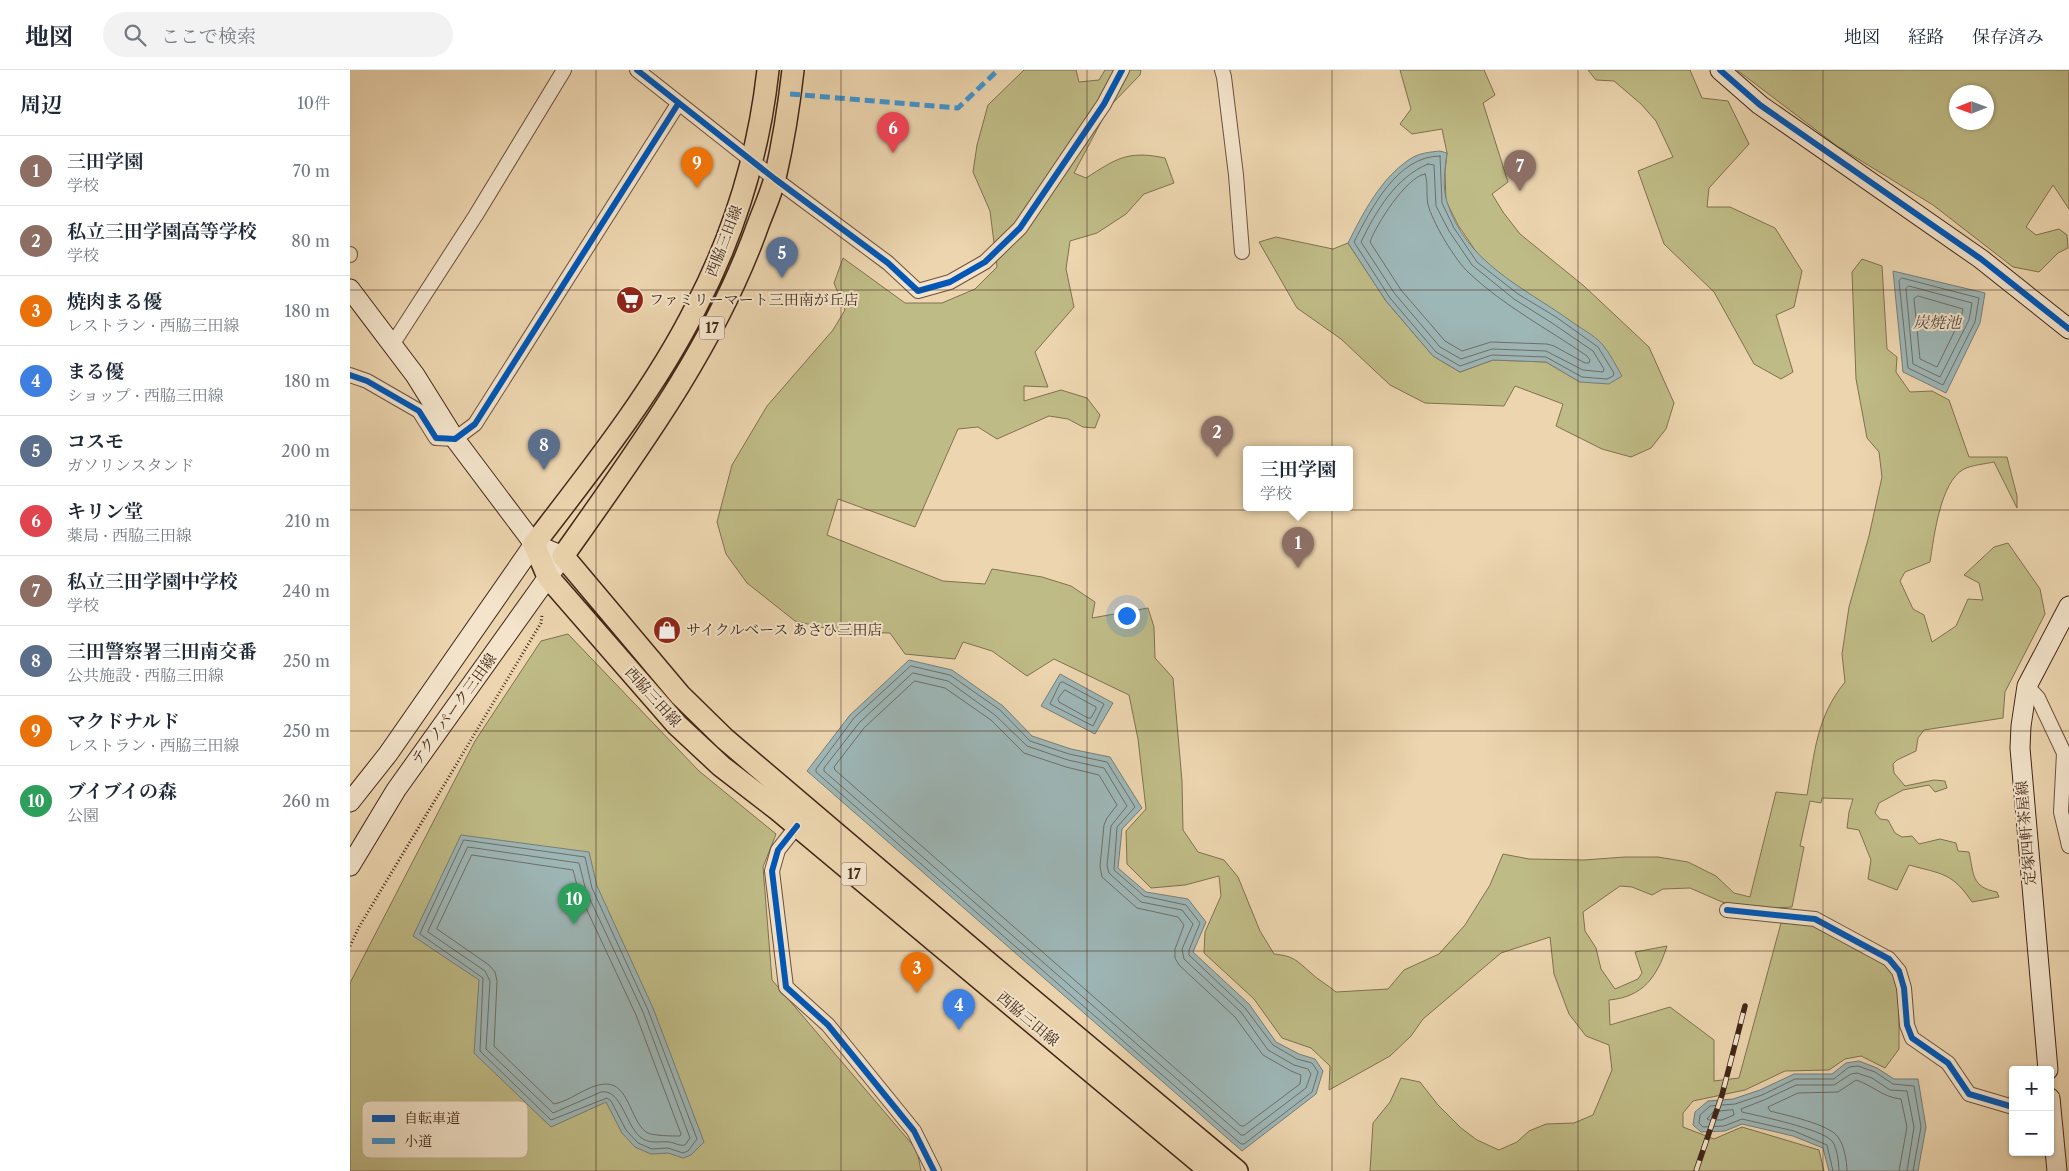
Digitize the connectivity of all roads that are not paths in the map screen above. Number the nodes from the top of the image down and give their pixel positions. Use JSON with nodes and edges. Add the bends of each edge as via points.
{"nodes":[{"id":1,"x":564,"y":70,"type":"edge"},
{"id":2,"x":637,"y":70,"type":"edge"},
{"id":3,"x":768,"y":70,"type":"edge"},
{"id":4,"x":793,"y":70,"type":"edge"},
{"id":5,"x":1122,"y":70,"type":"edge"},
{"id":6,"x":1222,"y":70,"type":"edge"},
{"id":7,"x":1720,"y":70,"type":"edge"},
{"id":8,"x":678,"y":104,"type":"junction"},
{"id":9,"x":752,"y":161,"type":"junction"},
{"id":10,"x":774,"y":179,"type":"junction"},
{"id":11,"x":1242,"y":252,"type":"dead end"},
{"id":12,"x":353,"y":299,"type":"edge"},
{"id":13,"x":2069,"y":328,"type":"edge"},
{"id":14,"x":392,"y":345,"type":"junction"},
{"id":15,"x":350,"y":375,"type":"edge"},
{"id":16,"x":455,"y":439,"type":"junction"},
{"id":17,"x":534,"y":544,"type":"junction"},
{"id":18,"x":563,"y":556,"type":"junction"},
{"id":19,"x":548,"y":577,"type":"junction"},
{"id":20,"x":2069,"y":606,"type":"edge"},
{"id":21,"x":2027,"y":686,"type":"junction"},
{"id":22,"x":350,"y":802,"type":"edge"},
{"id":23,"x":797,"y":826,"type":"junction"},
{"id":24,"x":362,"y":844,"type":"junction"},
{"id":25,"x":2069,"y":846,"type":"edge"},
{"id":26,"x":350,"y":866,"type":"edge"},
{"id":27,"x":350,"y":878,"type":"edge"},
{"id":28,"x":1727,"y":910,"type":"dead end"},
{"id":29,"x":2048,"y":1066,"type":"edge"},
{"id":30,"x":2009,"y":1106,"type":"edge"},
{"id":31,"x":2054,"y":1144,"type":"edge"},
{"id":32,"x":934,"y":1171,"type":"edge"},
{"id":33,"x":1210,"y":1171,"type":"edge"},
{"id":34,"x":1238,"y":1171,"type":"edge"},
{"id":35,"x":2057,"y":1171,"type":"edge"}],
"edges":[{"from":1,"to":14,"type":"street"},
{"from":2,"to":8,"type":"street"},
{"from":3,"to":9,"type":"main road","name":"西脇三田線","number":"17"},
{"from":4,"to":10,"type":"main road","name":"西脇三田線","number":"17"},
{"from":5,"to":10,"type":"street","via":[[1104,104],[1020,228],[985,262],[950,282],[918,291],[888,263]]},
{"from":6,"to":11,"type":"street","via":[[1235,165]]},
{"from":7,"to":13,"type":"main road","via":[[1760,105],[1950,236]]},
{"from":8,"to":9,"type":"street"},
{"from":8,"to":16,"type":"street","via":[[475,424]]},
{"from":9,"to":10,"type":"street"},
{"from":9,"to":17,"type":"main road","name":"西脇三田線","number":"17","via":[[722,249],[696,308],[662,367],[593,468]]},
{"from":10,"to":18,"type":"main road","name":"西脇三田線","number":"17","via":[[750,249],[722,310],[652,428]]},
{"from":12,"to":14,"type":"main road"},
{"from":14,"to":16,"type":"main road"},
{"from":15,"to":16,"type":"street","via":[[419,411],[436,438]]},
{"from":16,"to":17,"type":"main road"},
{"from":17,"to":18,"type":"main road"},
{"from":17,"to":19,"type":"main road","name":"西脇三田線","number":"17"},
{"from":17,"to":22,"type":"main road","name":"テクノパーク三田線","via":[[388,754]]},
{"from":18,"to":19,"type":"main road","name":"テクノパーク三田線"},
{"from":18,"to":34,"type":"main road","name":"西脇三田線","number":"17","via":[[680,695],[725,739]]},
{"from":19,"to":23,"type":"main road","name":"西脇三田線","number":"17","via":[[677,724],[721,766]]},
{"from":19,"to":24,"type":"main road","name":"テクノパーク三田線","via":[[396,790]]},
{"from":20,"to":21,"type":"main road","name":"定塚四軒茶屋線"},
{"from":21,"to":25,"type":"street","via":[[2038,698],[2064,753],[2062,812]]},
{"from":21,"to":29,"type":"main road","name":"定塚四軒茶屋線","via":[[2020,748]]},
{"from":23,"to":32,"type":"street","via":[[778,850],[772,871],[786,987],[828,1025],[914,1131]]},
{"from":23,"to":33,"type":"main road","name":"西脇三田線","number":"17"},
{"from":24,"to":26,"type":"main road","name":"テクノパーク三田線"},
{"from":24,"to":27,"type":"main road"},
{"from":28,"to":30,"type":"street","via":[[1815,919],[1889,959],[1899,971],[1904,988],[1906,1025],[1912,1038],[1948,1063],[1969,1094]]},
{"from":31,"to":35,"type":"main road"}]}
